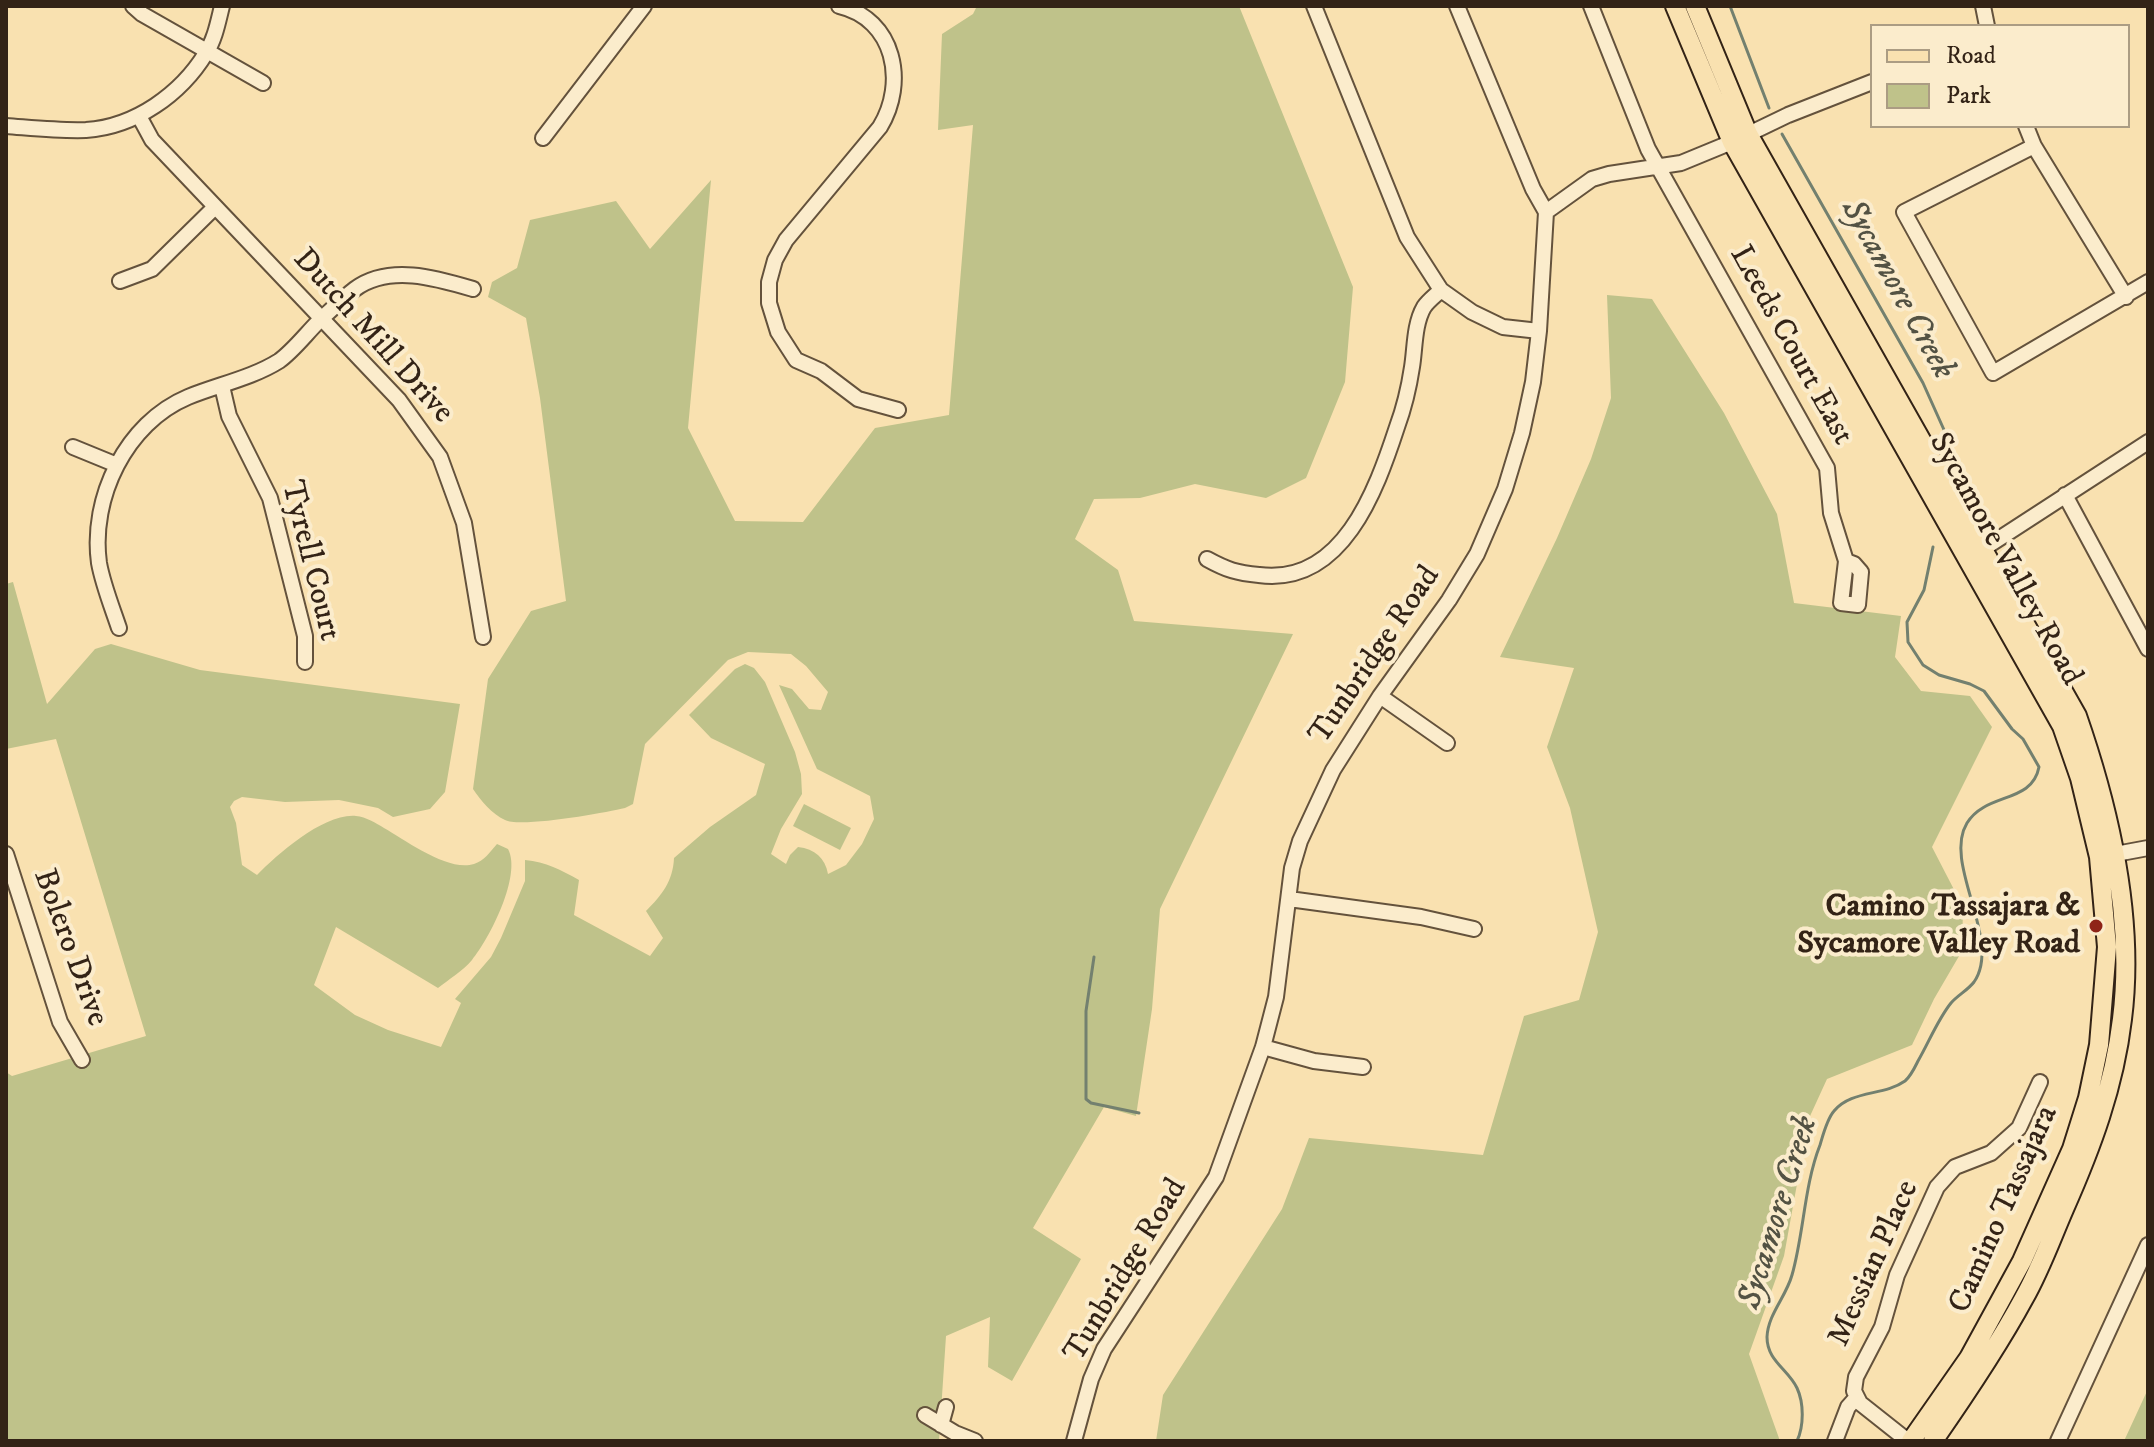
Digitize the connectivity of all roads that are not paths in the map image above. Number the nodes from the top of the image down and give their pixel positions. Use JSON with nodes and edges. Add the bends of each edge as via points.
{"nodes":[{"id":1,"x":133,"y":6,"type":"edge"},
{"id":2,"x":222,"y":6,"type":"edge"},
{"id":3,"x":644,"y":6,"type":"edge"},
{"id":4,"x":839,"y":6,"type":"edge"},
{"id":5,"x":1314,"y":6,"type":"edge"},
{"id":6,"x":1457,"y":6,"type":"edge"},
{"id":7,"x":1591,"y":6,"type":"edge"},
{"id":8,"x":1675,"y":6,"type":"edge"},
{"id":9,"x":1695,"y":6,"type":"edge"},
{"id":10,"x":207,"y":52,"type":"junction"},
{"id":11,"x":263,"y":83,"type":"dead end"},
{"id":12,"x":1870,"y":83,"type":"edge"},
{"id":13,"x":139,"y":116,"type":"junction"},
{"id":14,"x":6,"y":126,"type":"edge"},
{"id":15,"x":2027,"y":128,"type":"edge"},
{"id":16,"x":543,"y":138,"type":"dead end"},
{"id":17,"x":1740,"y":138,"type":"junction"},
{"id":18,"x":2034,"y":146,"type":"junction"},
{"id":19,"x":1660,"y":167,"type":"junction"},
{"id":20,"x":215,"y":207,"type":"junction"},
{"id":21,"x":1546,"y":212,"type":"junction"},
{"id":22,"x":120,"y":281,"type":"dead end"},
{"id":23,"x":2148,"y":282,"type":"edge"},
{"id":24,"x":473,"y":289,"type":"dead end"},
{"id":25,"x":1441,"y":290,"type":"junction"},
{"id":26,"x":2126,"y":297,"type":"junction"},
{"id":27,"x":321,"y":320,"type":"junction"},
{"id":28,"x":1539,"y":331,"type":"junction"},
{"id":29,"x":222,"y":386,"type":"junction"},
{"id":30,"x":898,"y":410,"type":"dead end"},
{"id":31,"x":2148,"y":442,"type":"edge"},
{"id":32,"x":73,"y":447,"type":"dead end"},
{"id":33,"x":117,"y":465,"type":"junction"},
{"id":34,"x":2065,"y":495,"type":"junction"},
{"id":35,"x":1975,"y":554,"type":"junction"},
{"id":36,"x":1207,"y":559,"type":"dead end"},
{"id":37,"x":1846,"y":561,"type":"dead end"},
{"id":38,"x":119,"y":628,"type":"dead end"},
{"id":39,"x":483,"y":637,"type":"dead end"},
{"id":40,"x":2148,"y":649,"type":"edge"},
{"id":41,"x":305,"y":662,"type":"dead end"},
{"id":42,"x":1380,"y":696,"type":"junction"},
{"id":43,"x":1447,"y":743,"type":"dead end"},
{"id":44,"x":2148,"y":848,"type":"edge"},
{"id":45,"x":6,"y":854,"type":"edge"},
{"id":46,"x":2107,"y":855,"type":"junction"},
{"id":47,"x":1289,"y":899,"type":"junction"},
{"id":48,"x":1474,"y":929,"type":"dead end"},
{"id":49,"x":1263,"y":1047,"type":"junction"},
{"id":50,"x":82,"y":1060,"type":"dead end"},
{"id":51,"x":1363,"y":1067,"type":"dead end"},
{"id":52,"x":2040,"y":1082,"type":"dead end"},
{"id":53,"x":2148,"y":1245,"type":"edge"},
{"id":54,"x":1856,"y":1398,"type":"junction"},
{"id":55,"x":946,"y":1407,"type":"dead end"},
{"id":56,"x":925,"y":1415,"type":"dead end"},
{"id":57,"x":941,"y":1425,"type":"junction"},
{"id":58,"x":975,"y":1441,"type":"edge"},
{"id":59,"x":1074,"y":1441,"type":"edge"},
{"id":60,"x":1835,"y":1441,"type":"edge"},
{"id":61,"x":1909,"y":1441,"type":"edge"},
{"id":62,"x":1933,"y":1441,"type":"edge"},
{"id":63,"x":2058,"y":1441,"type":"edge"}],
"edges":[{"from":1,"to":10,"type":"street"},
{"from":2,"to":10,"type":"street"},
{"from":3,"to":16,"type":"street"},
{"from":4,"to":30,"type":"street","via":[[870,21],[885,40],[894,62],[895,91],[880,127],[786,240],[769,282],[769,303],[778,332],[796,360],[821,371],[858,399]]},
{"from":5,"to":25,"type":"street","via":[[1407,237]]},
{"from":6,"to":21,"type":"street"},
{"from":7,"to":19,"type":"street","name":"Leeds Court East"},
{"from":8,"to":17,"type":"main road","name":"Sycamore Valley Road"},
{"from":9,"to":17,"type":"main road","name":"Sycamore Valley Road"},
{"from":10,"to":11,"type":"street"},
{"from":10,"to":13,"type":"street","via":[[170,94]]},
{"from":12,"to":17,"type":"street"},
{"from":13,"to":14,"type":"street","via":[[89,130]]},
{"from":13,"to":20,"type":"street","name":"Dutch Mill Drive","via":[[152,140]]},
{"from":15,"to":18,"type":"street"},
{"from":17,"to":19,"type":"street"},
{"from":17,"to":35,"type":"main road","name":"Sycamore Valley Road"},
{"from":18,"to":26,"type":"street"},
{"from":18,"to":26,"type":"street","via":[[1904,212],[1993,373]]},
{"from":19,"to":21,"type":"street","via":[[1592,179]]},
{"from":19,"to":37,"type":"street","name":"Leeds Court East","via":[[1827,468],[1831,513]]},
{"from":20,"to":22,"type":"street","via":[[152,269]]},
{"from":20,"to":27,"type":"street","name":"Dutch Mill Drive"},
{"from":21,"to":28,"type":"street","name":"Tunbridge Road"},
{"from":23,"to":26,"type":"street"},
{"from":24,"to":27,"type":"street","via":[[407,275],[382,278],[357,287]]},
{"from":25,"to":28,"type":"street","via":[[1503,327]]},
{"from":25,"to":36,"type":"street","via":[[1424,307],[1418,324],[1398,427],[1375,485],[1337,549],[1314,567],[1271,577],[1229,572]]},
{"from":27,"to":29,"type":"street","via":[[280,360]]},
{"from":27,"to":39,"type":"street","name":"Dutch Mill Drive","via":[[399,400],[440,457],[464,523]]},
{"from":28,"to":42,"type":"street","name":"Tunbridge Road","via":[[1522,433],[1477,554]]},
{"from":29,"to":33,"type":"street","via":[[155,416]]},
{"from":29,"to":41,"type":"street","name":"Tyrell Court","via":[[229,416],[270,498],[305,636]]},
{"from":31,"to":34,"type":"street"},
{"from":32,"to":33,"type":"street"},
{"from":33,"to":38,"type":"street","via":[[104,498],[99,551]]},
{"from":34,"to":35,"type":"street"},
{"from":34,"to":40,"type":"street"},
{"from":35,"to":46,"type":"main road","name":"Sycamore Valley Road","via":[[2062,726]]},
{"from":42,"to":43,"type":"street"},
{"from":42,"to":47,"type":"street","name":"Tunbridge Road","via":[[1333,770],[1300,841]]},
{"from":44,"to":46,"type":"street"},
{"from":45,"to":50,"type":"street","name":"Bolero Drive","via":[[60,1022]]},
{"from":46,"to":61,"type":"main road","name":"Camino Tassajara","via":[[2105,994],[2094,1071],[2072,1149],[2022,1261],[1969,1358]]},
{"from":46,"to":62,"type":"main road","name":"Camino Tassajara","via":[[2124,941],[2123,1004],[2109,1092],[2091,1148],[2026,1296]]},
{"from":47,"to":48,"type":"street"},
{"from":47,"to":49,"type":"street","name":"Tunbridge Road","via":[[1276,997]]},
{"from":49,"to":51,"type":"street"},
{"from":49,"to":59,"type":"street","name":"Tunbridge Road","via":[[1216,1177],[1104,1349]]},
{"from":52,"to":54,"type":"street","name":"Messian Place","via":[[2019,1128],[1991,1153],[1955,1167],[1937,1187],[1901,1264],[1882,1327],[1856,1377]]},
{"from":53,"to":63,"type":"street"},
{"from":54,"to":60,"type":"street"},
{"from":54,"to":61,"type":"street","name":"Messian Place"},
{"from":55,"to":57,"type":"street"},
{"from":56,"to":57,"type":"street"},
{"from":57,"to":58,"type":"street"}]}
